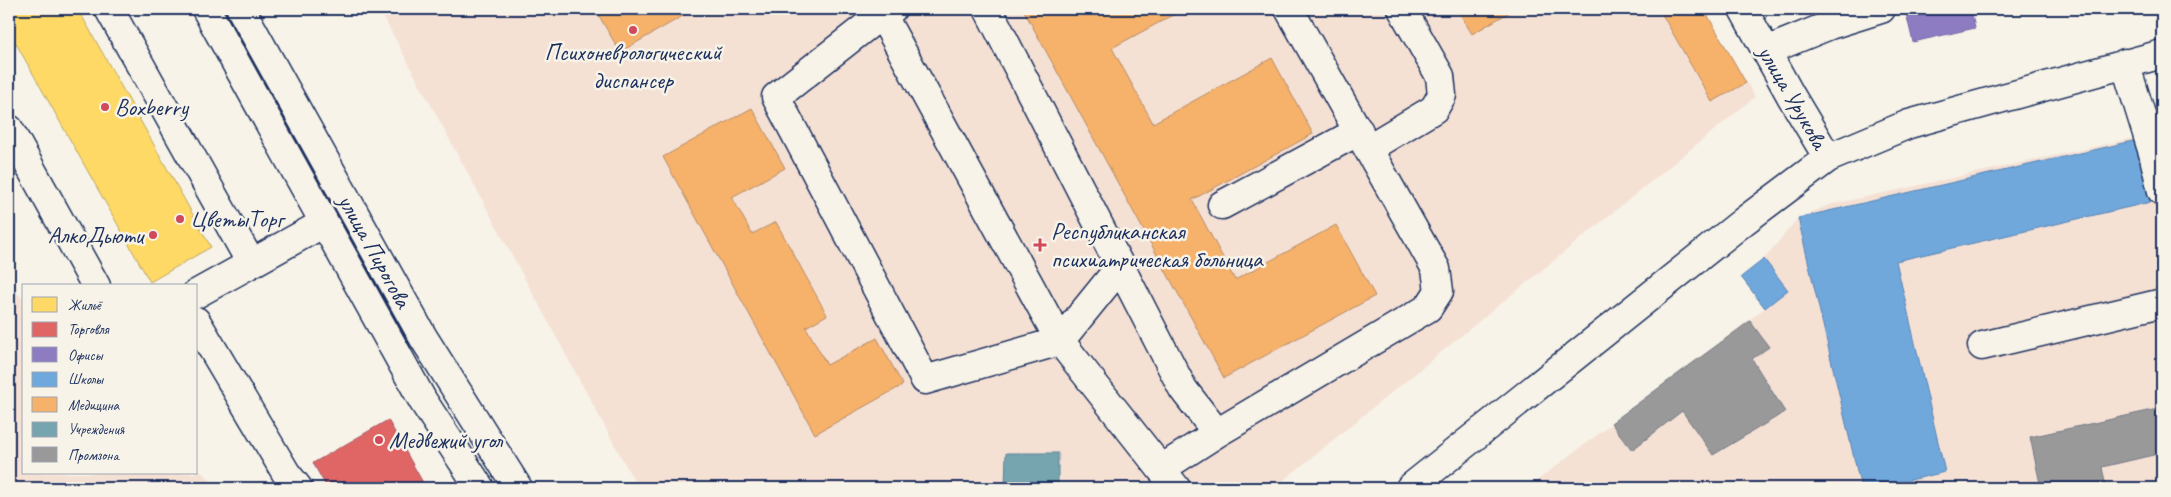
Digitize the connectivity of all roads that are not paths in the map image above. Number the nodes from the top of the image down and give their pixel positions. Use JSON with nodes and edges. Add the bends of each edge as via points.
{"nodes":[{"id":1,"x":109,"y":9,"type":"edge"},
{"id":2,"x":206,"y":9,"type":"edge"},
{"id":3,"x":241,"y":9,"type":"edge"},
{"id":4,"x":988,"y":9,"type":"edge"},
{"id":5,"x":1289,"y":9,"type":"edge"},
{"id":6,"x":1402,"y":9,"type":"edge"},
{"id":7,"x":1743,"y":9,"type":"edge"},
{"id":8,"x":1880,"y":9,"type":"edge"},
{"id":9,"x":884,"y":11,"type":"edge"},
{"id":10,"x":1766,"y":50,"type":"junction"},
{"id":11,"x":2162,"y":54,"type":"edge"},
{"id":12,"x":2125,"y":63,"type":"junction"},
{"id":13,"x":9,"y":129,"type":"edge"},
{"id":14,"x":1364,"y":140,"type":"junction"},
{"id":15,"x":2158,"y":152,"type":"edge"},
{"id":16,"x":1828,"y":158,"type":"junction"},
{"id":17,"x":2162,"y":191,"type":"edge"},
{"id":18,"x":1222,"y":205,"type":"dead end"},
{"id":19,"x":350,"y":208,"type":"junction"},
{"id":20,"x":324,"y":223,"type":"junction"},
{"id":21,"x":251,"y":263,"type":"junction"},
{"id":22,"x":1120,"y":267,"type":"junction"},
{"id":23,"x":95,"y":284,"type":"edge"},
{"id":24,"x":198,"y":293,"type":"edge"},
{"id":25,"x":2162,"y":303,"type":"edge"},
{"id":26,"x":198,"y":324,"type":"edge"},
{"id":27,"x":1060,"y":341,"type":"junction"},
{"id":28,"x":1982,"y":346,"type":"dead end"},
{"id":29,"x":1217,"y":433,"type":"junction"},
{"id":30,"x":1169,"y":479,"type":"edge"},
{"id":31,"x":1426,"y":483,"type":"edge"},
{"id":32,"x":298,"y":488,"type":"edge"},
{"id":33,"x":480,"y":488,"type":"edge"},
{"id":34,"x":518,"y":488,"type":"edge"}],
"edges":[{"from":1,"to":21,"type":"main road"},
{"from":2,"to":20,"type":"main road","name":"улица Пирогова"},
{"from":3,"to":19,"type":"main road","name":"улица Пирогова"},
{"from":4,"to":22,"type":"main road"},
{"from":5,"to":14,"type":"main road"},
{"from":6,"to":14,"type":"main road","via":[[1440,76],[1442,95],[1434,109]]},
{"from":7,"to":10,"type":"main road","name":"улица Урукова"},
{"from":8,"to":10,"type":"main road","via":[[1830,24]]},
{"from":9,"to":27,"type":"main road"},
{"from":9,"to":27,"type":"main road","via":[[776,97],[925,380]]},
{"from":10,"to":16,"type":"main road","name":"улица Урукова"},
{"from":11,"to":12,"type":"main road"},
{"from":12,"to":15,"type":"main road"},
{"from":12,"to":16,"type":"main road","via":[[1909,124]]},
{"from":13,"to":23,"type":"main road"},
{"from":14,"to":18,"type":"main road"},
{"from":14,"to":29,"type":"main road","via":[[1436,269],[1439,291],[1428,308]]},
{"from":15,"to":17,"type":"main road"},
{"from":16,"to":31,"type":"main road","via":[[1744,222]]},
{"from":19,"to":20,"type":"main road"},
{"from":19,"to":34,"type":"main road","name":"улица Пирогова","via":[[423,337]]},
{"from":20,"to":21,"type":"main road"},
{"from":20,"to":33,"type":"main road","name":"улица Пирогова","via":[[423,401]]},
{"from":21,"to":24,"type":"main road"},
{"from":22,"to":27,"type":"main road"},
{"from":22,"to":29,"type":"main road","via":[[1183,389]]},
{"from":25,"to":28,"type":"main road"},
{"from":26,"to":32,"type":"main road"},
{"from":27,"to":30,"type":"main road"},
{"from":29,"to":30,"type":"main road"}]}
